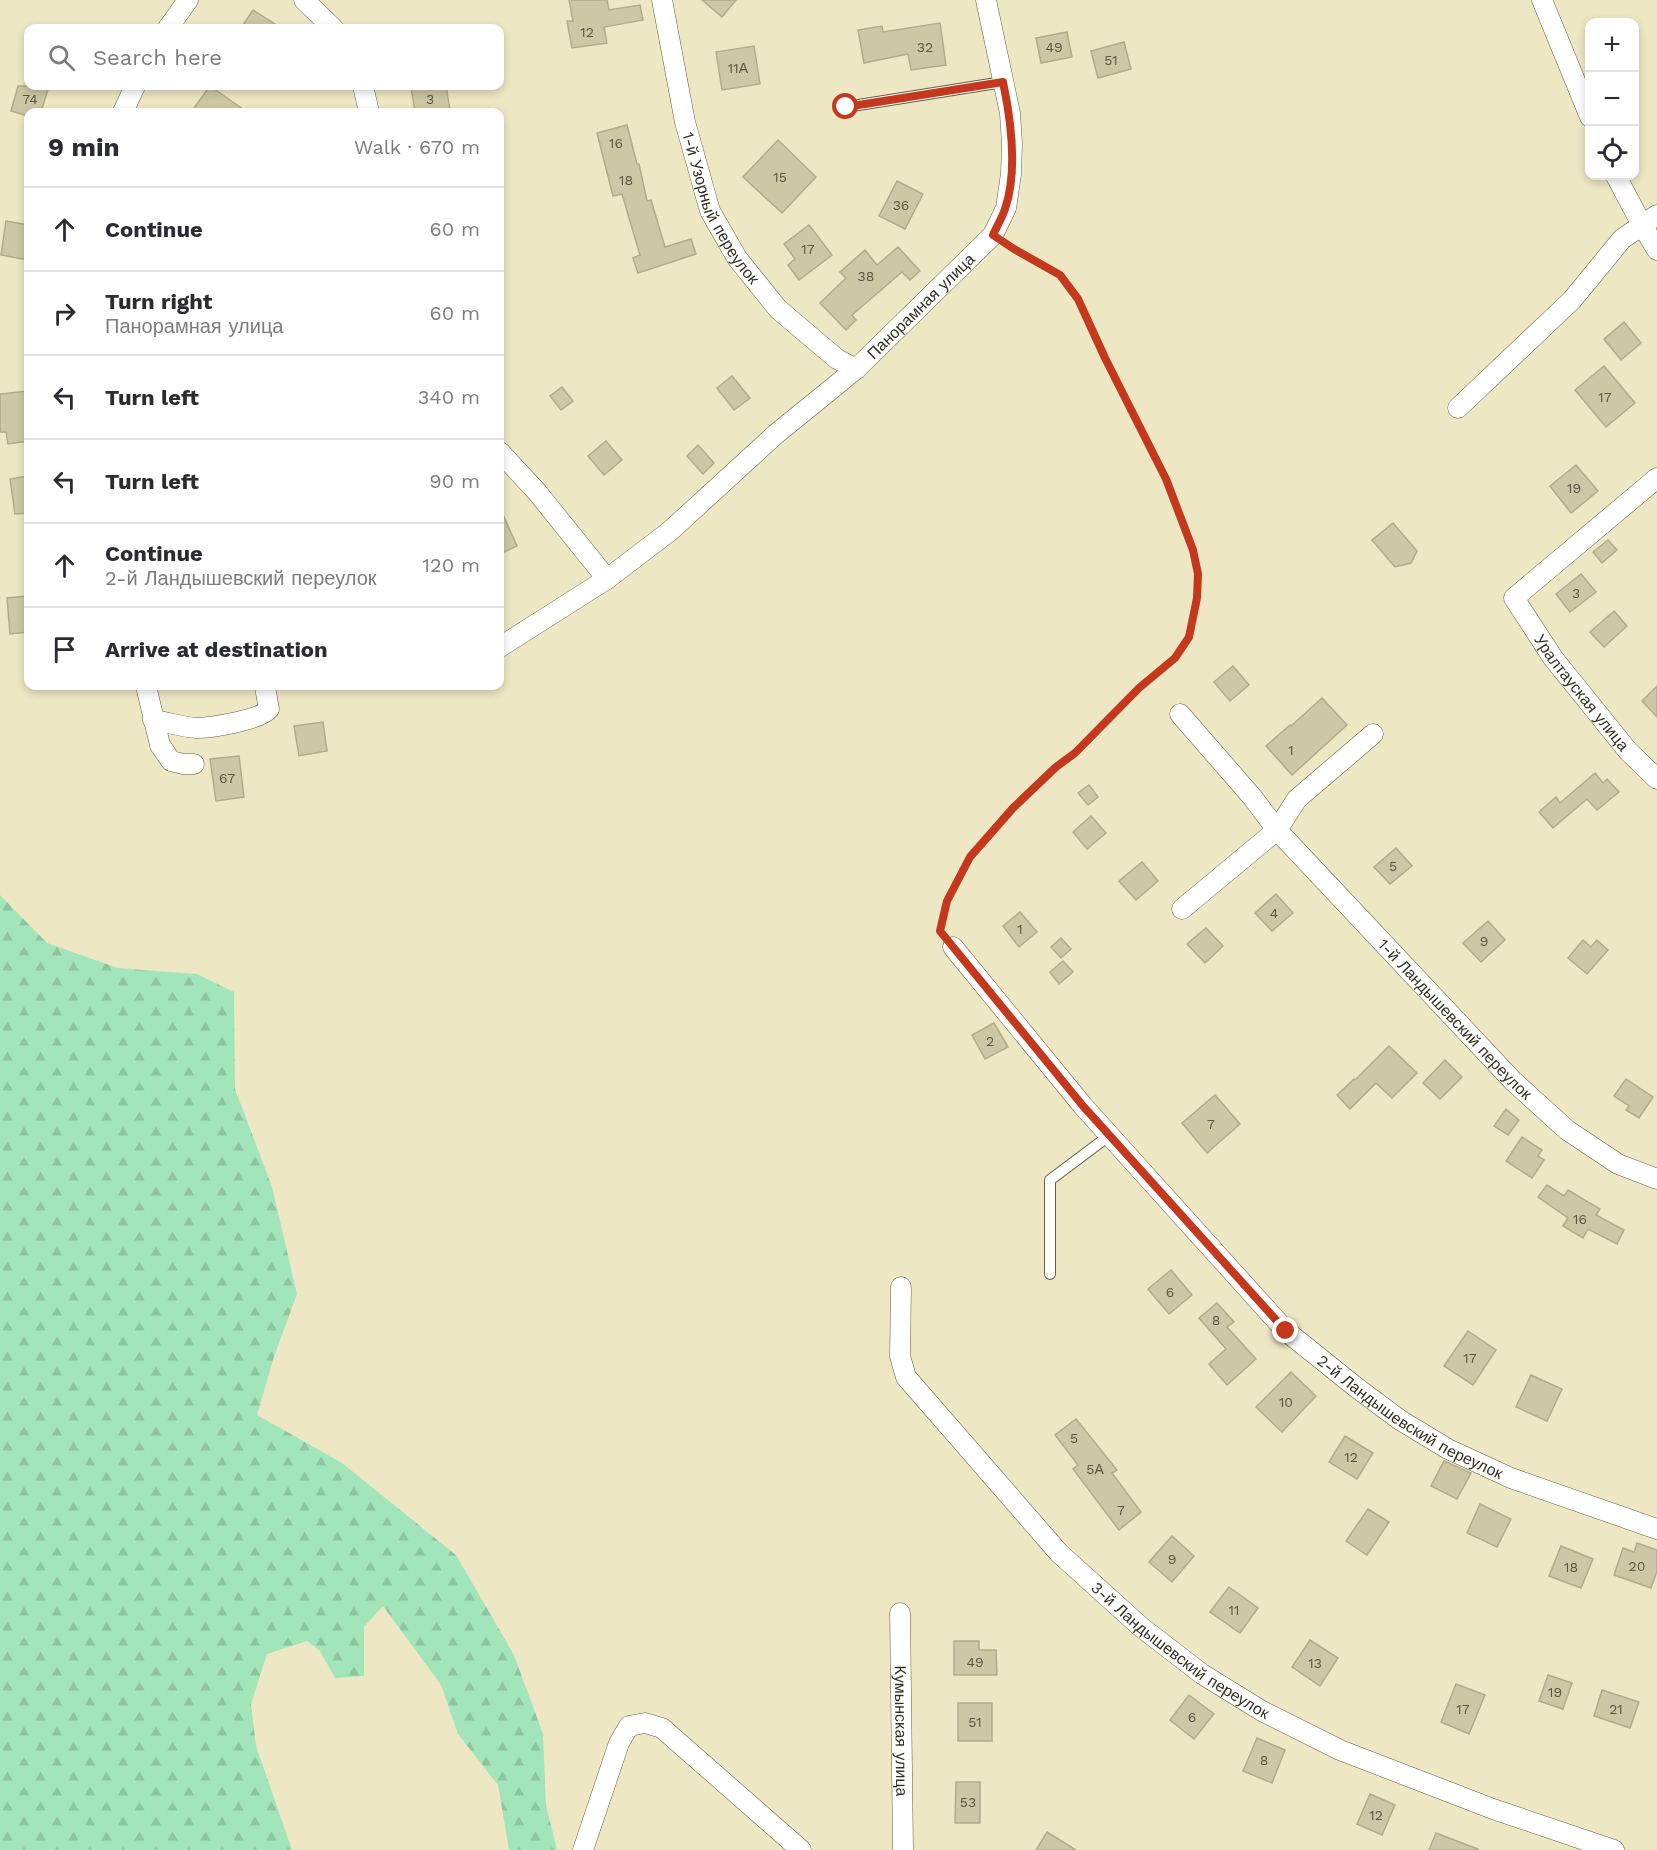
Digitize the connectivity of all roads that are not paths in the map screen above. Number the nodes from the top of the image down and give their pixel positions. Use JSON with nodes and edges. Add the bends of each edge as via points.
{"nodes":[{"id":1,"x":188,"y":0,"type":"edge"},
{"id":2,"x":304,"y":0,"type":"edge"},
{"id":3,"x":662,"y":0,"type":"edge"},
{"id":4,"x":986,"y":0,"type":"edge"},
{"id":5,"x":1542,"y":0,"type":"edge"},
{"id":6,"x":171,"y":24,"type":"edge"},
{"id":7,"x":329,"y":24,"type":"edge"},
{"id":8,"x":1003,"y":82,"type":"junction"},
{"id":9,"x":133,"y":90,"type":"edge"},
{"id":10,"x":364,"y":90,"type":"edge"},
{"id":11,"x":1585,"y":105,"type":"edge"},
{"id":12,"x":846,"y":107,"type":"dead end"},
{"id":13,"x":125,"y":108,"type":"edge"},
{"id":14,"x":368,"y":108,"type":"edge"},
{"id":15,"x":1619,"y":180,"type":"edge"},
{"id":16,"x":1649,"y":220,"type":"edge"},
{"id":17,"x":1657,"y":250,"type":"edge"},
{"id":18,"x":855,"y":369,"type":"junction"},
{"id":19,"x":1458,"y":408,"type":"dead end"},
{"id":20,"x":504,"y":456,"type":"edge"},
{"id":21,"x":1657,"y":478,"type":"edge"},
{"id":22,"x":608,"y":579,"type":"junction"},
{"id":23,"x":504,"y":644,"type":"edge"},
{"id":24,"x":147,"y":690,"type":"edge"},
{"id":25,"x":265,"y":690,"type":"edge"},
{"id":26,"x":1180,"y":714,"type":"dead end"},
{"id":27,"x":153,"y":720,"type":"junction"},
{"id":28,"x":1373,"y":734,"type":"dead end"},
{"id":29,"x":194,"y":764,"type":"dead end"},
{"id":30,"x":1657,"y":779,"type":"edge"},
{"id":31,"x":1277,"y":830,"type":"junction"},
{"id":32,"x":1182,"y":909,"type":"dead end"},
{"id":33,"x":953,"y":947,"type":"road end"},
{"id":34,"x":1110,"y":1135,"type":"junction"},
{"id":35,"x":1657,"y":1179,"type":"edge"},
{"id":36,"x":1050,"y":1275,"type":"dead end"},
{"id":37,"x":901,"y":1287,"type":"dead end"},
{"id":38,"x":1657,"y":1529,"type":"edge"},
{"id":39,"x":900,"y":1613,"type":"dead end"},
{"id":40,"x":583,"y":1850,"type":"edge"},
{"id":41,"x":801,"y":1850,"type":"edge"},
{"id":42,"x":903,"y":1850,"type":"edge"},
{"id":43,"x":1614,"y":1850,"type":"edge"}],
"edges":[{"from":1,"to":6,"type":"street"},
{"from":2,"to":7,"type":"street"},
{"from":3,"to":18,"type":"street","name":"1-й Узорный переулок","via":[[685,122],[710,211],[737,258],[778,309],[837,359]]},
{"from":4,"to":8,"type":"street","name":"Панорамная улица"},
{"from":5,"to":11,"type":"street"},
{"from":8,"to":12,"type":"lane"},
{"from":8,"to":18,"type":"street","name":"Панорамная улица","via":[[1010,112],[1011,174],[1006,208],[993,235]]},
{"from":9,"to":13,"type":"street"},
{"from":10,"to":14,"type":"street"},
{"from":15,"to":16,"type":"street"},
{"from":16,"to":17,"type":"street"},
{"from":16,"to":19,"type":"street","via":[[1622,239],[1572,300]]},
{"from":18,"to":22,"type":"street","name":"Панорамная улица","via":[[776,434],[670,531]]},
{"from":20,"to":22,"type":"street"},
{"from":21,"to":30,"type":"street","name":"Уралтауская улица","via":[[1514,598],[1553,658],[1628,751]]},
{"from":22,"to":23,"type":"street","name":"Панорамная улица"},
{"from":24,"to":27,"type":"street"},
{"from":25,"to":27,"type":"street","via":[[268,709],[244,721],[197,728]]},
{"from":26,"to":31,"type":"street","name":"1-й Ландышевский переулок"},
{"from":27,"to":29,"type":"street","via":[[160,745],[171,761]]},
{"from":28,"to":31,"type":"street","via":[[1297,799]]},
{"from":31,"to":32,"type":"street"},
{"from":31,"to":35,"type":"street","name":"1-й Ландышевский переулок","via":[[1513,1081],[1568,1130],[1618,1164]]},
{"from":33,"to":34,"type":"street","name":"2-й Ландышевский переулок"},
{"from":34,"to":36,"type":"lane","via":[[1050,1180]]},
{"from":34,"to":38,"type":"street","name":"2-й Ландышевский переулок","via":[[1286,1331],[1400,1420],[1448,1449],[1511,1478]]},
{"from":37,"to":43,"type":"street","name":"3-й Ландышевский переулок","via":[[900,1356],[906,1377],[1059,1554],[1141,1627],[1242,1699],[1340,1750]]},
{"from":39,"to":42,"type":"street","name":"Кумынская улица"},
{"from":40,"to":41,"type":"street","via":[[619,1743],[629,1726],[645,1723],[662,1728]]}]}
